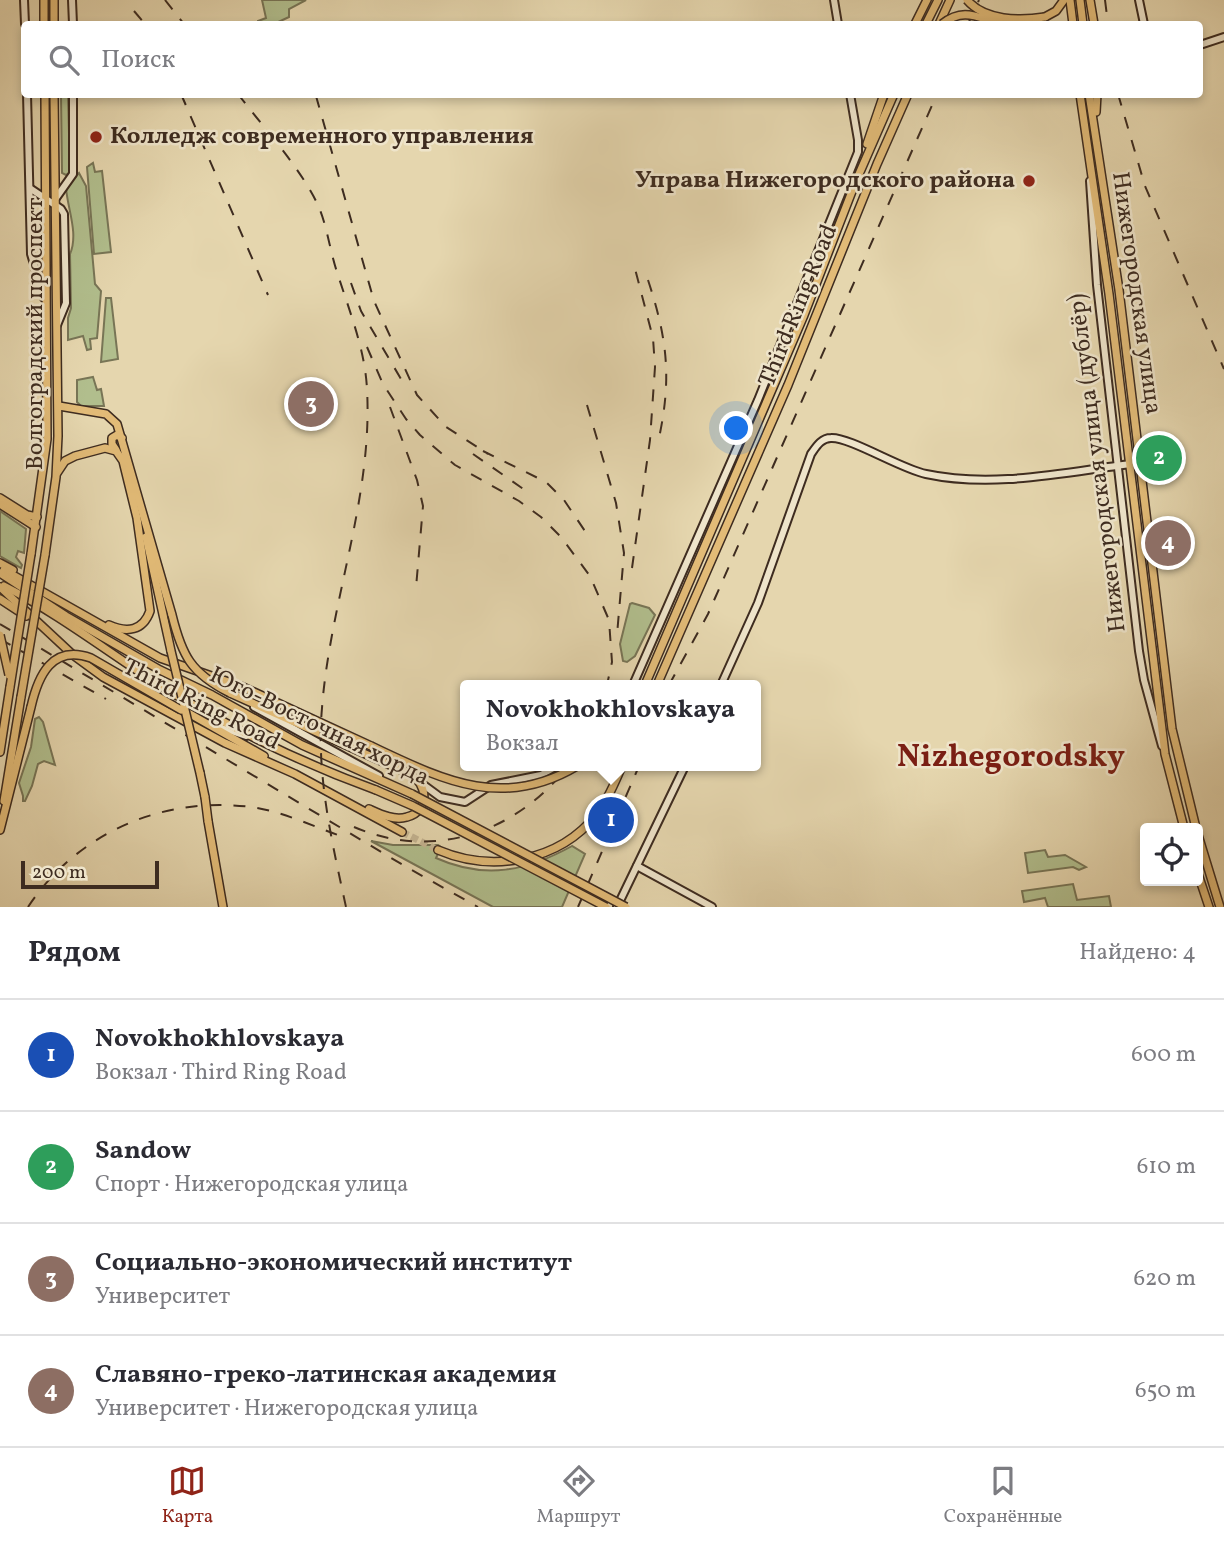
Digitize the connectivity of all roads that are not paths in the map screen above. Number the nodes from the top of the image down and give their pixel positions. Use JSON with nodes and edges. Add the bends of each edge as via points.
{"nodes":[{"id":1,"x":24,"y":0,"type":"edge"},
{"id":2,"x":44,"y":0,"type":"edge"},
{"id":3,"x":54,"y":0,"type":"edge"},
{"id":4,"x":72,"y":0,"type":"edge"},
{"id":5,"x":834,"y":0,"type":"edge"},
{"id":6,"x":927,"y":0,"type":"edge"},
{"id":7,"x":938,"y":0,"type":"edge"},
{"id":8,"x":950,"y":0,"type":"edge"},
{"id":9,"x":967,"y":0,"type":"edge"},
{"id":10,"x":1064,"y":0,"type":"edge"},
{"id":11,"x":1070,"y":0,"type":"edge"},
{"id":12,"x":1080,"y":0,"type":"edge"},
{"id":13,"x":1090,"y":0,"type":"edge"},
{"id":14,"x":1139,"y":0,"type":"edge"},
{"id":15,"x":25,"y":21,"type":"edge"},
{"id":16,"x":44,"y":21,"type":"edge"},
{"id":17,"x":54,"y":21,"type":"edge"},
{"id":18,"x":73,"y":21,"type":"edge"},
{"id":19,"x":838,"y":21,"type":"edge"},
{"id":20,"x":916,"y":21,"type":"edge"},
{"id":21,"x":928,"y":21,"type":"edge"},
{"id":22,"x":941,"y":21,"type":"edge"},
{"id":23,"x":946,"y":21,"type":"edge"},
{"id":24,"x":992,"y":21,"type":"edge"},
{"id":25,"x":1073,"y":21,"type":"edge"},
{"id":26,"x":1083,"y":21,"type":"edge"},
{"id":27,"x":1094,"y":21,"type":"edge"},
{"id":28,"x":1143,"y":21,"type":"edge"},
{"id":29,"x":1224,"y":37,"type":"edge"},
{"id":30,"x":1203,"y":44,"type":"edge"},
{"id":31,"x":27,"y":98,"type":"edge"},
{"id":32,"x":46,"y":98,"type":"edge"},
{"id":33,"x":54,"y":98,"type":"edge"},
{"id":34,"x":73,"y":98,"type":"edge"},
{"id":35,"x":851,"y":98,"type":"edge"},
{"id":36,"x":883,"y":98,"type":"edge"},
{"id":37,"x":892,"y":98,"type":"edge"},
{"id":38,"x":906,"y":98,"type":"edge"},
{"id":39,"x":1081,"y":98,"type":"edge"},
{"id":40,"x":1090,"y":98,"type":"edge"},
{"id":41,"x":1097,"y":98,"type":"edge"},
{"id":42,"x":1096,"y":137,"type":"junction"},
{"id":43,"x":1089,"y":165,"type":"junction"},
{"id":44,"x":47,"y":167,"type":"junction"},
{"id":45,"x":29,"y":170,"type":"junction"},
{"id":46,"x":55,"y":173,"type":"junction"},
{"id":47,"x":72,"y":176,"type":"junction"},
{"id":48,"x":856,"y":181,"type":"junction"},
{"id":49,"x":30,"y":188,"type":"junction"},
{"id":50,"x":47,"y":201,"type":"junction"},
{"id":51,"x":56,"y":202,"type":"junction"},
{"id":52,"x":47,"y":313,"type":"junction"},
{"id":53,"x":59,"y":406,"type":"junction"},
{"id":54,"x":123,"y":438,"type":"junction"},
{"id":55,"x":116,"y":451,"type":"junction"},
{"id":56,"x":1139,"y":463,"type":"junction"},
{"id":57,"x":1129,"y":464,"type":"junction"},
{"id":58,"x":1118,"y":466,"type":"junction"},
{"id":59,"x":56,"y":477,"type":"junction"},
{"id":60,"x":0,"y":498,"type":"edge"},
{"id":61,"x":0,"y":504,"type":"edge"},
{"id":62,"x":37,"y":517,"type":"junction"},
{"id":63,"x":145,"y":526,"type":"junction"},
{"id":64,"x":36,"y":527,"type":"junction"},
{"id":65,"x":0,"y":562,"type":"edge"},
{"id":66,"x":0,"y":570,"type":"edge"},
{"id":67,"x":0,"y":586,"type":"edge"},
{"id":68,"x":48,"y":594,"type":"junction"},
{"id":69,"x":0,"y":600,"type":"edge"},
{"id":70,"x":83,"y":614,"type":"junction"},
{"id":71,"x":0,"y":635,"type":"edge"},
{"id":72,"x":63,"y":646,"type":"junction"},
{"id":73,"x":635,"y":680,"type":"edge"},
{"id":74,"x":647,"y":680,"type":"edge"},
{"id":75,"x":659,"y":680,"type":"edge"},
{"id":76,"x":723,"y":680,"type":"edge"},
{"id":77,"x":10,"y":687,"type":"junction"},
{"id":78,"x":204,"y":722,"type":"junction"},
{"id":79,"x":312,"y":735,"type":"junction"},
{"id":80,"x":259,"y":741,"type":"junction"},
{"id":81,"x":0,"y":752,"type":"edge"},
{"id":82,"x":1165,"y":754,"type":"junction"},
{"id":83,"x":548,"y":771,"type":"edge"},
{"id":84,"x":565,"y":771,"type":"edge"},
{"id":85,"x":620,"y":771,"type":"edge"},
{"id":86,"x":683,"y":771,"type":"edge"},
{"id":87,"x":295,"y":774,"type":"junction"},
{"id":88,"x":381,"y":779,"type":"junction"},
{"id":89,"x":418,"y":779,"type":"junction"},
{"id":90,"x":339,"y":797,"type":"junction"},
{"id":91,"x":440,"y":797,"type":"junction"},
{"id":92,"x":421,"y":807,"type":"junction"},
{"id":93,"x":0,"y":822,"type":"edge"},
{"id":94,"x":1183,"y":823,"type":"edge"},
{"id":95,"x":1195,"y":823,"type":"edge"},
{"id":96,"x":0,"y":830,"type":"edge"},
{"id":97,"x":402,"y":832,"type":"tunnel mouth"},
{"id":98,"x":438,"y":850,"type":"tunnel mouth"},
{"id":99,"x":1203,"y":851,"type":"edge"},
{"id":100,"x":636,"y":866,"type":"junction"},
{"id":101,"x":1202,"y":886,"type":"edge"},
{"id":102,"x":223,"y":907,"type":"edge"},
{"id":103,"x":606,"y":907,"type":"edge"},
{"id":104,"x":617,"y":907,"type":"edge"},
{"id":105,"x":626,"y":907,"type":"edge"},
{"id":106,"x":712,"y":907,"type":"edge"},
{"id":107,"x":1209,"y":907,"type":"edge"},
{"id":108,"x":1220,"y":907,"type":"edge"}],
"edges":[{"from":1,"to":15,"type":"street"},
{"from":2,"to":16,"type":"main road"},
{"from":3,"to":17,"type":"main road"},
{"from":4,"to":18,"type":"street"},
{"from":5,"to":19,"type":"street"},
{"from":6,"to":20,"type":"main road"},
{"from":7,"to":21,"type":"main road"},
{"from":8,"to":22,"type":"main road"},
{"from":9,"to":10,"type":"main road","bridge":true,"via":[[976,8],[1011,19],[1045,18]]},
{"from":11,"to":25,"type":"main road"},
{"from":12,"to":26,"type":"main road"},
{"from":13,"to":27,"type":"main road"},
{"from":14,"to":28,"type":"street"},
{"from":23,"to":24,"type":"main road","bridge":true,"via":[[964,14]]},
{"from":29,"to":30,"type":"street"},
{"from":31,"to":45,"type":"street","name":"Волгоградский проспект"},
{"from":32,"to":44,"type":"main road","name":"Волгоградский проспект"},
{"from":33,"to":46,"type":"main road","name":"Волгоградский проспект"},
{"from":34,"to":47,"type":"street"},
{"from":35,"to":73,"type":"street","via":[[858,152],[758,400]]},
{"from":36,"to":48,"type":"main road"},
{"from":37,"to":48,"type":"main road","name":"Third Ring Road"},
{"from":38,"to":75,"type":"main road","name":"Third Ring Road"},
{"from":39,"to":43,"type":"main road","name":"Нижегородская улица"},
{"from":40,"to":42,"type":"main road","name":"Нижегородская улица"},
{"from":41,"to":42,"type":"main road"},
{"from":42,"to":56,"type":"main road","name":"Нижегородская улица"},
{"from":43,"to":57,"type":"main road","name":"Нижегородская улица"},
{"from":43,"to":58,"type":"street","name":"Нижегородская улица (дублёр)","via":[[1097,285]]},
{"from":44,"to":45,"type":"street","via":[[38,180]]},
{"from":44,"to":50,"type":"main road","name":"Волгоградский проспект"},
{"from":45,"to":49,"type":"street","name":"Волгоградский проспект"},
{"from":46,"to":47,"type":"street","via":[[62,180]]},
{"from":46,"to":51,"type":"main road","name":"Волгоградский проспект"},
{"from":47,"to":51,"type":"street"},
{"from":48,"to":74,"type":"main road","name":"Third Ring Road","via":[[804,315]]},
{"from":49,"to":50,"type":"street"},
{"from":49,"to":52,"type":"street","name":"Волгоградский проспект","via":[[32,263]]},
{"from":50,"to":51,"type":"street"},
{"from":50,"to":52,"type":"main road","name":"Волгоградский проспект"},
{"from":51,"to":53,"type":"main road","name":"Волгоградский проспект"},
{"from":52,"to":62,"type":"main road","name":"Волгоградский проспект","via":[[47,438]]},
{"from":53,"to":54,"type":"main road","via":[[110,416]]},
{"from":53,"to":59,"type":"main road","name":"Волгоградский проспект"},
{"from":54,"to":55,"type":"main road","via":[[112,438]]},
{"from":54,"to":63,"type":"main road"},
{"from":55,"to":59,"type":"main road","via":[[105,448],[68,459]]},
{"from":55,"to":70,"type":"main road","via":[[123,461],[137,518],[150,611],[142,624],[129,630]]},
{"from":56,"to":57,"type":"street"},
{"from":56,"to":95,"type":"main road","name":"Нижегородская улица","via":[[1172,729]]},
{"from":57,"to":58,"type":"street"},
{"from":57,"to":82,"type":"main road","name":"Нижегородская улица"},
{"from":58,"to":76,"type":"street","via":[[972,482],[923,474],[843,440],[824,440],[811,454],[758,603]]},
{"from":58,"to":82,"type":"street","name":"Нижегородская улица (дублёр)","via":[[1141,661]]},
{"from":59,"to":93,"type":"main road","name":"Волгоградский проспект","bridge":true},
{"from":60,"to":62,"type":"main road"},
{"from":61,"to":64,"type":"main road"},
{"from":62,"to":64,"type":"main road","name":"Волгоградский проспект"},
{"from":63,"to":79,"type":"main road","bridge":true,"via":[[190,664],[205,679]]},
{"from":63,"to":102,"type":"main road","bridge":true,"via":[[205,797]]},
{"from":64,"to":77,"type":"main road","name":"Волгоградский проспект","bridge":true},
{"from":65,"to":68,"type":"main road"},
{"from":66,"to":68,"type":"main road","name":"Third Ring Road"},
{"from":66,"to":88,"type":"main road","name":"Юго-Восточная хорда","via":[[66,616],[160,670],[302,745]]},
{"from":67,"to":72,"type":"main road","name":"Third Ring Road"},
{"from":67,"to":80,"type":"main road","name":"Юго-Восточная хорда"},
{"from":68,"to":70,"type":"main road","name":"Third Ring Road"},
{"from":69,"to":72,"type":"main road"},
{"from":70,"to":84,"type":"main road","name":"Third Ring Road","bridge":true,"via":[[160,658],[243,687],[444,779],[483,787],[514,787]]},
{"from":71,"to":77,"type":"main road","bridge":true},
{"from":72,"to":87,"type":"main road","name":"Third Ring Road","via":[[103,677],[225,743]]},
{"from":77,"to":81,"type":"main road","name":"Волгоградский проспект"},
{"from":78,"to":80,"type":"street"},
{"from":78,"to":87,"type":"main road"},
{"from":78,"to":96,"type":"main road","bridge":true,"via":[[91,658],[59,659],[44,670],[36,685]]},
{"from":79,"to":88,"type":"street"},
{"from":79,"to":89,"type":"main road"},
{"from":80,"to":103,"type":"main road","name":"Юго-Восточная хорда","bridge":true,"via":[[413,806]]},
{"from":82,"to":94,"type":"main road","name":"Нижегородская улица"},
{"from":83,"to":91,"type":"street","via":[[491,785],[466,803]]},
{"from":85,"to":98,"type":"main road","via":[[590,821],[541,853],[511,862],[467,860]]},
{"from":86,"to":100,"type":"street"},
{"from":87,"to":90,"type":"main road","name":"Third Ring Road"},
{"from":88,"to":105,"type":"main road","name":"Юго-Восточная хорда","bridge":true},
{"from":89,"to":91,"type":"street"},
{"from":89,"to":92,"type":"main road","via":[[424,793]]},
{"from":90,"to":92,"type":"main road","via":[[398,818],[411,816]]},
{"from":90,"to":97,"type":"main road","name":"Third Ring Road"},
{"from":91,"to":92,"type":"street","via":[[429,798]]},
{"from":99,"to":108,"type":"main road"},
{"from":100,"to":104,"type":"street"},
{"from":100,"to":106,"type":"street"},
{"from":101,"to":107,"type":"main road"}]}
